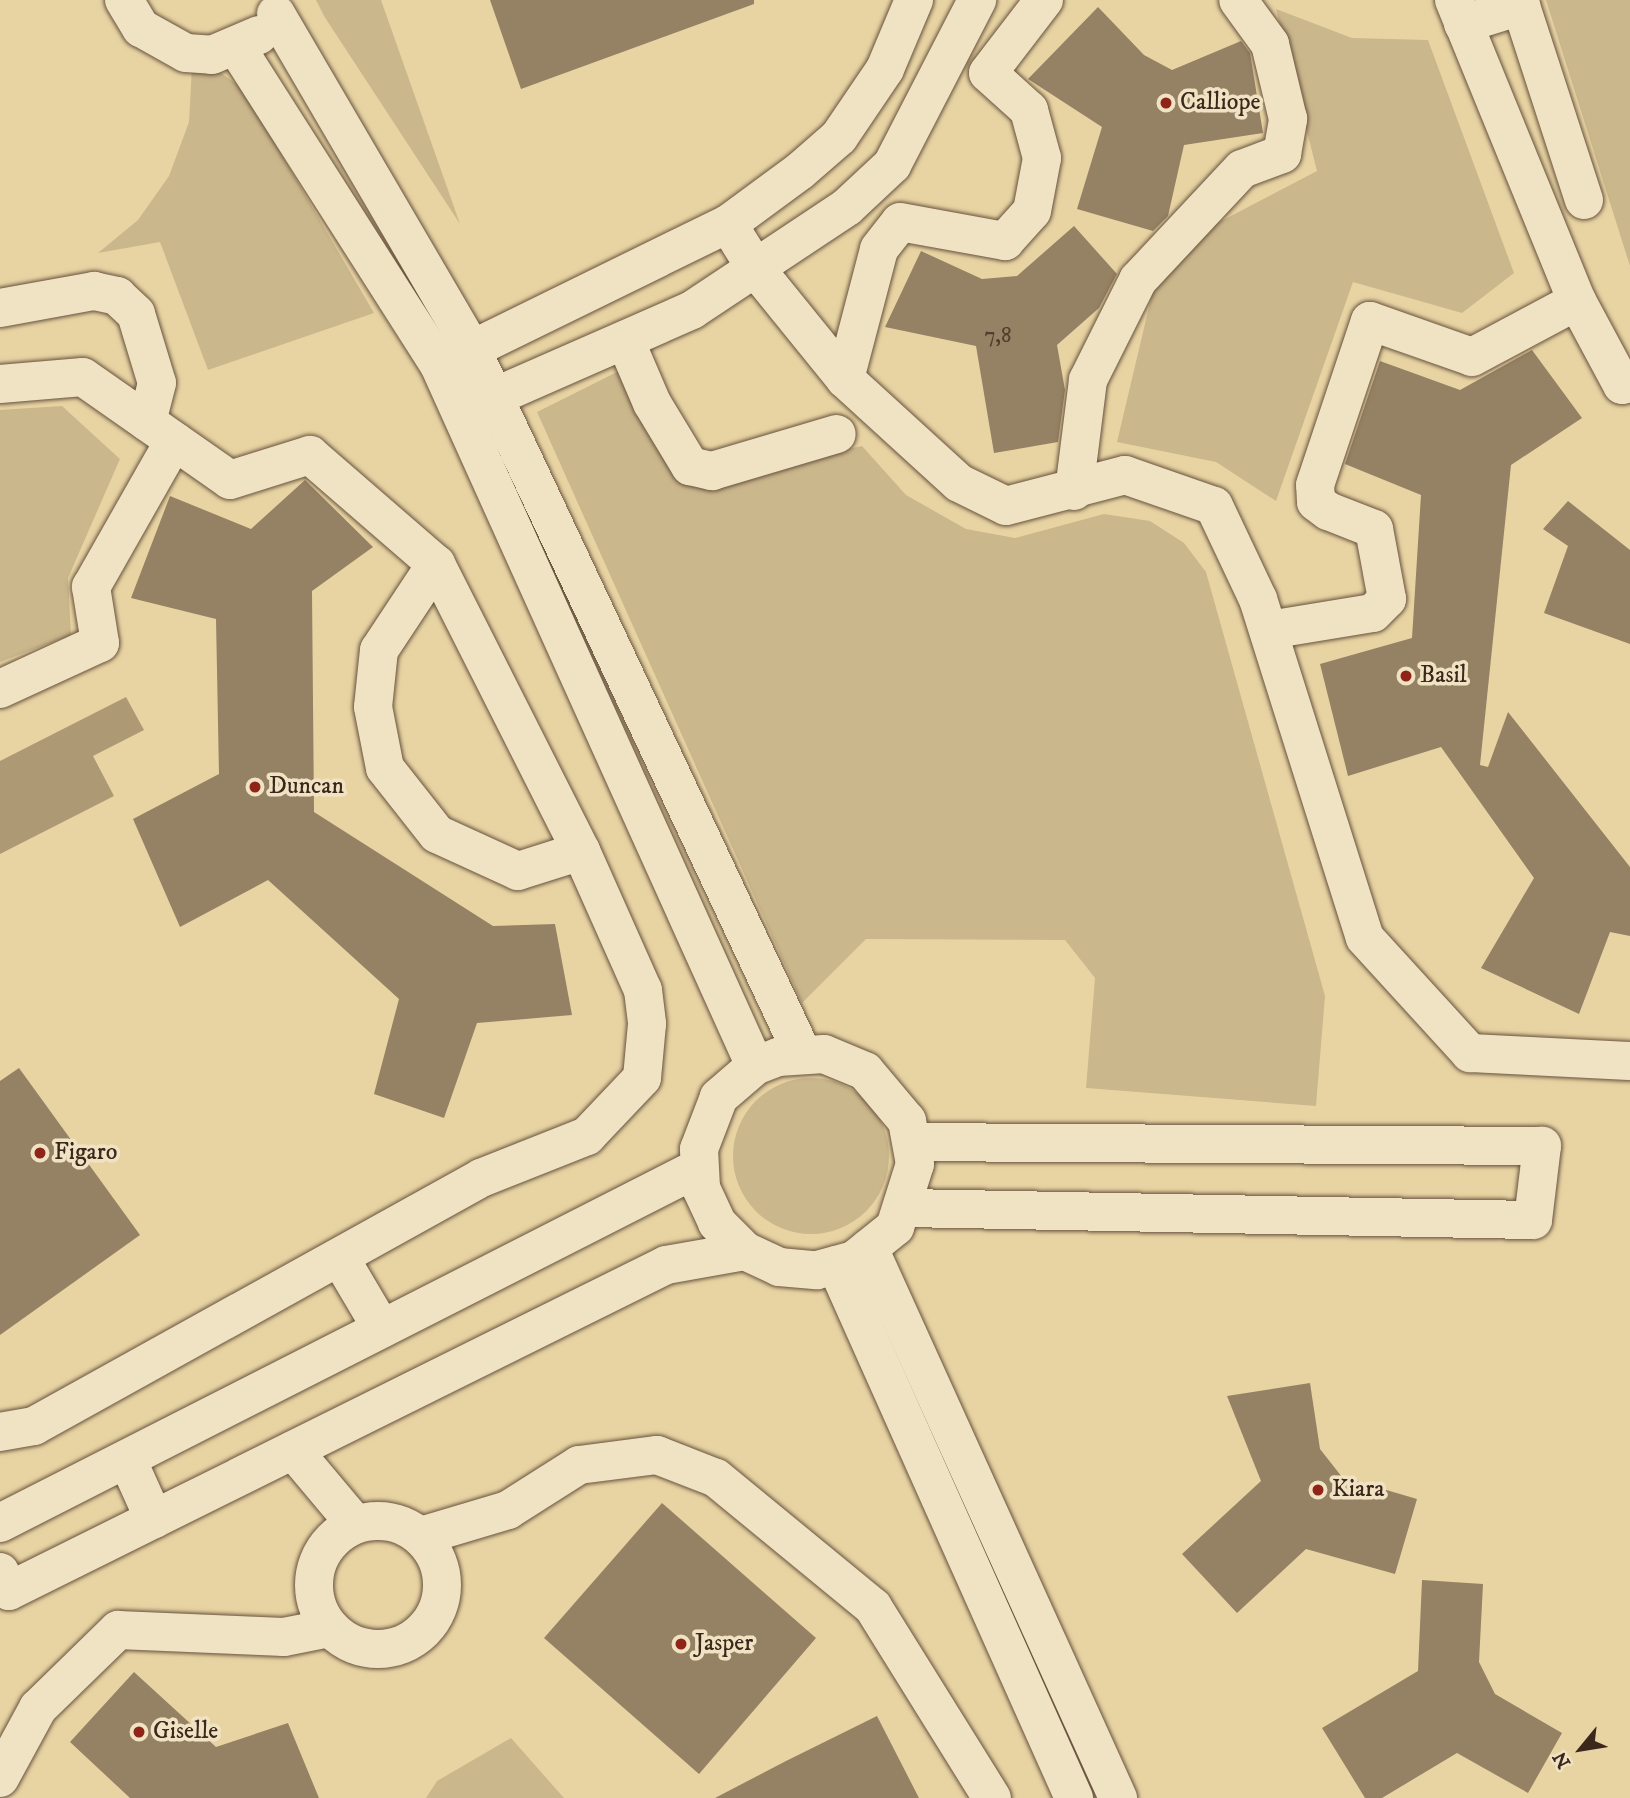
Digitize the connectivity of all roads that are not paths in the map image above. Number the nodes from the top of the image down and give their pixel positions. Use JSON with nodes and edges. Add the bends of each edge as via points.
{"nodes":[{"id":1,"x":124,"y":0,"type":"edge"},
{"id":2,"x":914,"y":0,"type":"edge"},
{"id":3,"x":977,"y":0,"type":"edge"},
{"id":4,"x":1044,"y":0,"type":"edge"},
{"id":5,"x":1238,"y":0,"type":"edge"},
{"id":6,"x":279,"y":7,"type":"edge"},
{"id":7,"x":1458,"y":12,"type":"edge"},
{"id":8,"x":237,"y":48,"type":"junction"},
{"id":9,"x":1584,"y":200,"type":"dead end"},
{"id":10,"x":728,"y":224,"type":"junction"},
{"id":11,"x":755,"y":269,"type":"junction"},
{"id":12,"x":1577,"y":301,"type":"junction"},
{"id":13,"x":0,"y":308,"type":"edge"},
{"id":14,"x":625,"y":341,"type":"junction"},
{"id":15,"x":456,"y":357,"type":"junction"},
{"id":16,"x":845,"y":379,"type":"junction"},
{"id":17,"x":1630,"y":383,"type":"edge"},
{"id":18,"x":0,"y":384,"type":"edge"},
{"id":19,"x":478,"y":405,"type":"junction"},
{"id":20,"x":160,"y":432,"type":"junction"},
{"id":21,"x":837,"y":434,"type":"dead end"},
{"id":22,"x":1074,"y":491,"type":"junction"},
{"id":23,"x":436,"y":564,"type":"junction"},
{"id":24,"x":1269,"y":630,"type":"junction"},
{"id":25,"x":0,"y":689,"type":"edge"},
{"id":26,"x":581,"y":851,"type":"junction"},
{"id":27,"x":802,"y":1053,"type":"junction"},
{"id":28,"x":1630,"y":1061,"type":"edge"},
{"id":29,"x":755,"y":1066,"type":"junction"},
{"id":30,"x":913,"y":1142,"type":"junction"},
{"id":31,"x":698,"y":1168,"type":"junction"},
{"id":32,"x":906,"y":1208,"type":"junction"},
{"id":33,"x":869,"y":1248,"type":"junction"},
{"id":34,"x":745,"y":1251,"type":"junction"},
{"id":35,"x":341,"y":1258,"type":"junction"},
{"id":36,"x":836,"y":1265,"type":"junction"},
{"id":37,"x":382,"y":1329,"type":"junction"},
{"id":38,"x":0,"y":1432,"type":"edge"},
{"id":39,"x":293,"y":1450,"type":"junction"},
{"id":40,"x":127,"y":1459,"type":"junction"},
{"id":41,"x":154,"y":1519,"type":"junction"},
{"id":42,"x":0,"y":1523,"type":"edge"},
{"id":43,"x":355,"y":1524,"type":"junction"},
{"id":44,"x":421,"y":1536,"type":"junction"},
{"id":45,"x":0,"y":1572,"type":"edge"},
{"id":46,"x":330,"y":1628,"type":"junction"},
{"id":47,"x":0,"y":1777,"type":"edge"},
{"id":48,"x":992,"y":1798,"type":"edge"},
{"id":49,"x":1074,"y":1798,"type":"edge"},
{"id":50,"x":1118,"y":1798,"type":"edge"}],
"edges":[{"from":1,"to":8,"type":"street","via":[[141,28],[162,44],[212,55]]},
{"from":2,"to":10,"type":"street","via":[[885,69],[839,137]]},
{"from":3,"to":11,"type":"street","via":[[892,165],[847,208]]},
{"from":4,"to":16,"type":"street","via":[[988,73],[1029,110],[1042,158],[1032,211],[1005,242],[900,222],[879,249]]},
{"from":5,"to":22,"type":"street","via":[[1270,44],[1288,118],[1282,154],[1242,169],[1138,280],[1088,380]]},
{"from":6,"to":8,"type":"street"},
{"from":6,"to":15,"type":"street"},
{"from":7,"to":9,"type":"street","via":[[1521,6]]},
{"from":7,"to":12,"type":"street"},
{"from":8,"to":15,"type":"street"},
{"from":10,"to":11,"type":"street"},
{"from":10,"to":15,"type":"street"},
{"from":11,"to":14,"type":"street","via":[[692,310]]},
{"from":11,"to":16,"type":"street"},
{"from":12,"to":17,"type":"street","via":[[1622,385]]},
{"from":12,"to":24,"type":"street","via":[[1472,357],[1370,321],[1315,485],[1316,502],[1374,529],[1387,599],[1373,613]]},
{"from":13,"to":20,"type":"street","via":[[93,291],[117,296],[136,314],[157,383]]},
{"from":14,"to":19,"type":"street"},
{"from":14,"to":21,"type":"street","via":[[652,403],[690,466],[712,471]]},
{"from":15,"to":19,"type":"street"},
{"from":16,"to":22,"type":"street","via":[[959,483],[1006,506]]},
{"from":18,"to":20,"type":"street","via":[[83,377]]},
{"from":19,"to":27,"type":"street"},
{"from":19,"to":29,"type":"street"},
{"from":20,"to":23,"type":"street","via":[[230,480],[310,455]]},
{"from":20,"to":25,"type":"street","via":[[91,587],[100,643]]},
{"from":22,"to":24,"type":"street","via":[[1125,475],[1213,506]]},
{"from":23,"to":26,"type":"street"},
{"from":23,"to":26,"type":"street","via":[[379,650],[373,707],[385,768],[437,834],[518,871]]},
{"from":24,"to":28,"type":"street","via":[[1365,938],[1470,1053]]},
{"from":26,"to":35,"type":"street","via":[[643,990],[642,1078],[587,1136],[481,1178]]},
{"from":27,"to":29,"type":"street"},
{"from":27,"to":30,"type":"street","via":[[865,1071],[897,1102]]},
{"from":29,"to":31,"type":"street","via":[[710,1113]]},
{"from":30,"to":32,"type":"street"},
{"from":30,"to":32,"type":"street","via":[[1542,1146],[1533,1220]]},
{"from":31,"to":34,"type":"street","via":[[717,1223]]},
{"from":31,"to":37,"type":"street"},
{"from":32,"to":33,"type":"street"},
{"from":33,"to":36,"type":"street"},
{"from":33,"to":50,"type":"street"},
{"from":34,"to":36,"type":"street","via":[[779,1267]]},
{"from":34,"to":39,"type":"street","via":[[666,1265]]},
{"from":35,"to":37,"type":"street"},
{"from":35,"to":38,"type":"street","via":[[34,1426]]},
{"from":36,"to":49,"type":"street"},
{"from":37,"to":40,"type":"street"},
{"from":39,"to":41,"type":"street"},
{"from":39,"to":43,"type":"street"},
{"from":40,"to":41,"type":"street"},
{"from":40,"to":42,"type":"street"},
{"from":41,"to":45,"type":"street","via":[[9,1591]]},
{"from":43,"to":44,"type":"street","via":[[401,1524]]},
{"from":43,"to":46,"type":"street","via":[[339,1533],[317,1561],[314,1597]]},
{"from":44,"to":46,"type":"street","via":[[441,1573],[438,1609],[428,1625],[415,1638],[380,1649],[345,1640]]},
{"from":44,"to":48,"type":"street","via":[[508,1510],[579,1465],[657,1455],[716,1478],[873,1607]]},
{"from":46,"to":47,"type":"street","via":[[284,1637],[118,1630],[38,1708]]}]}
